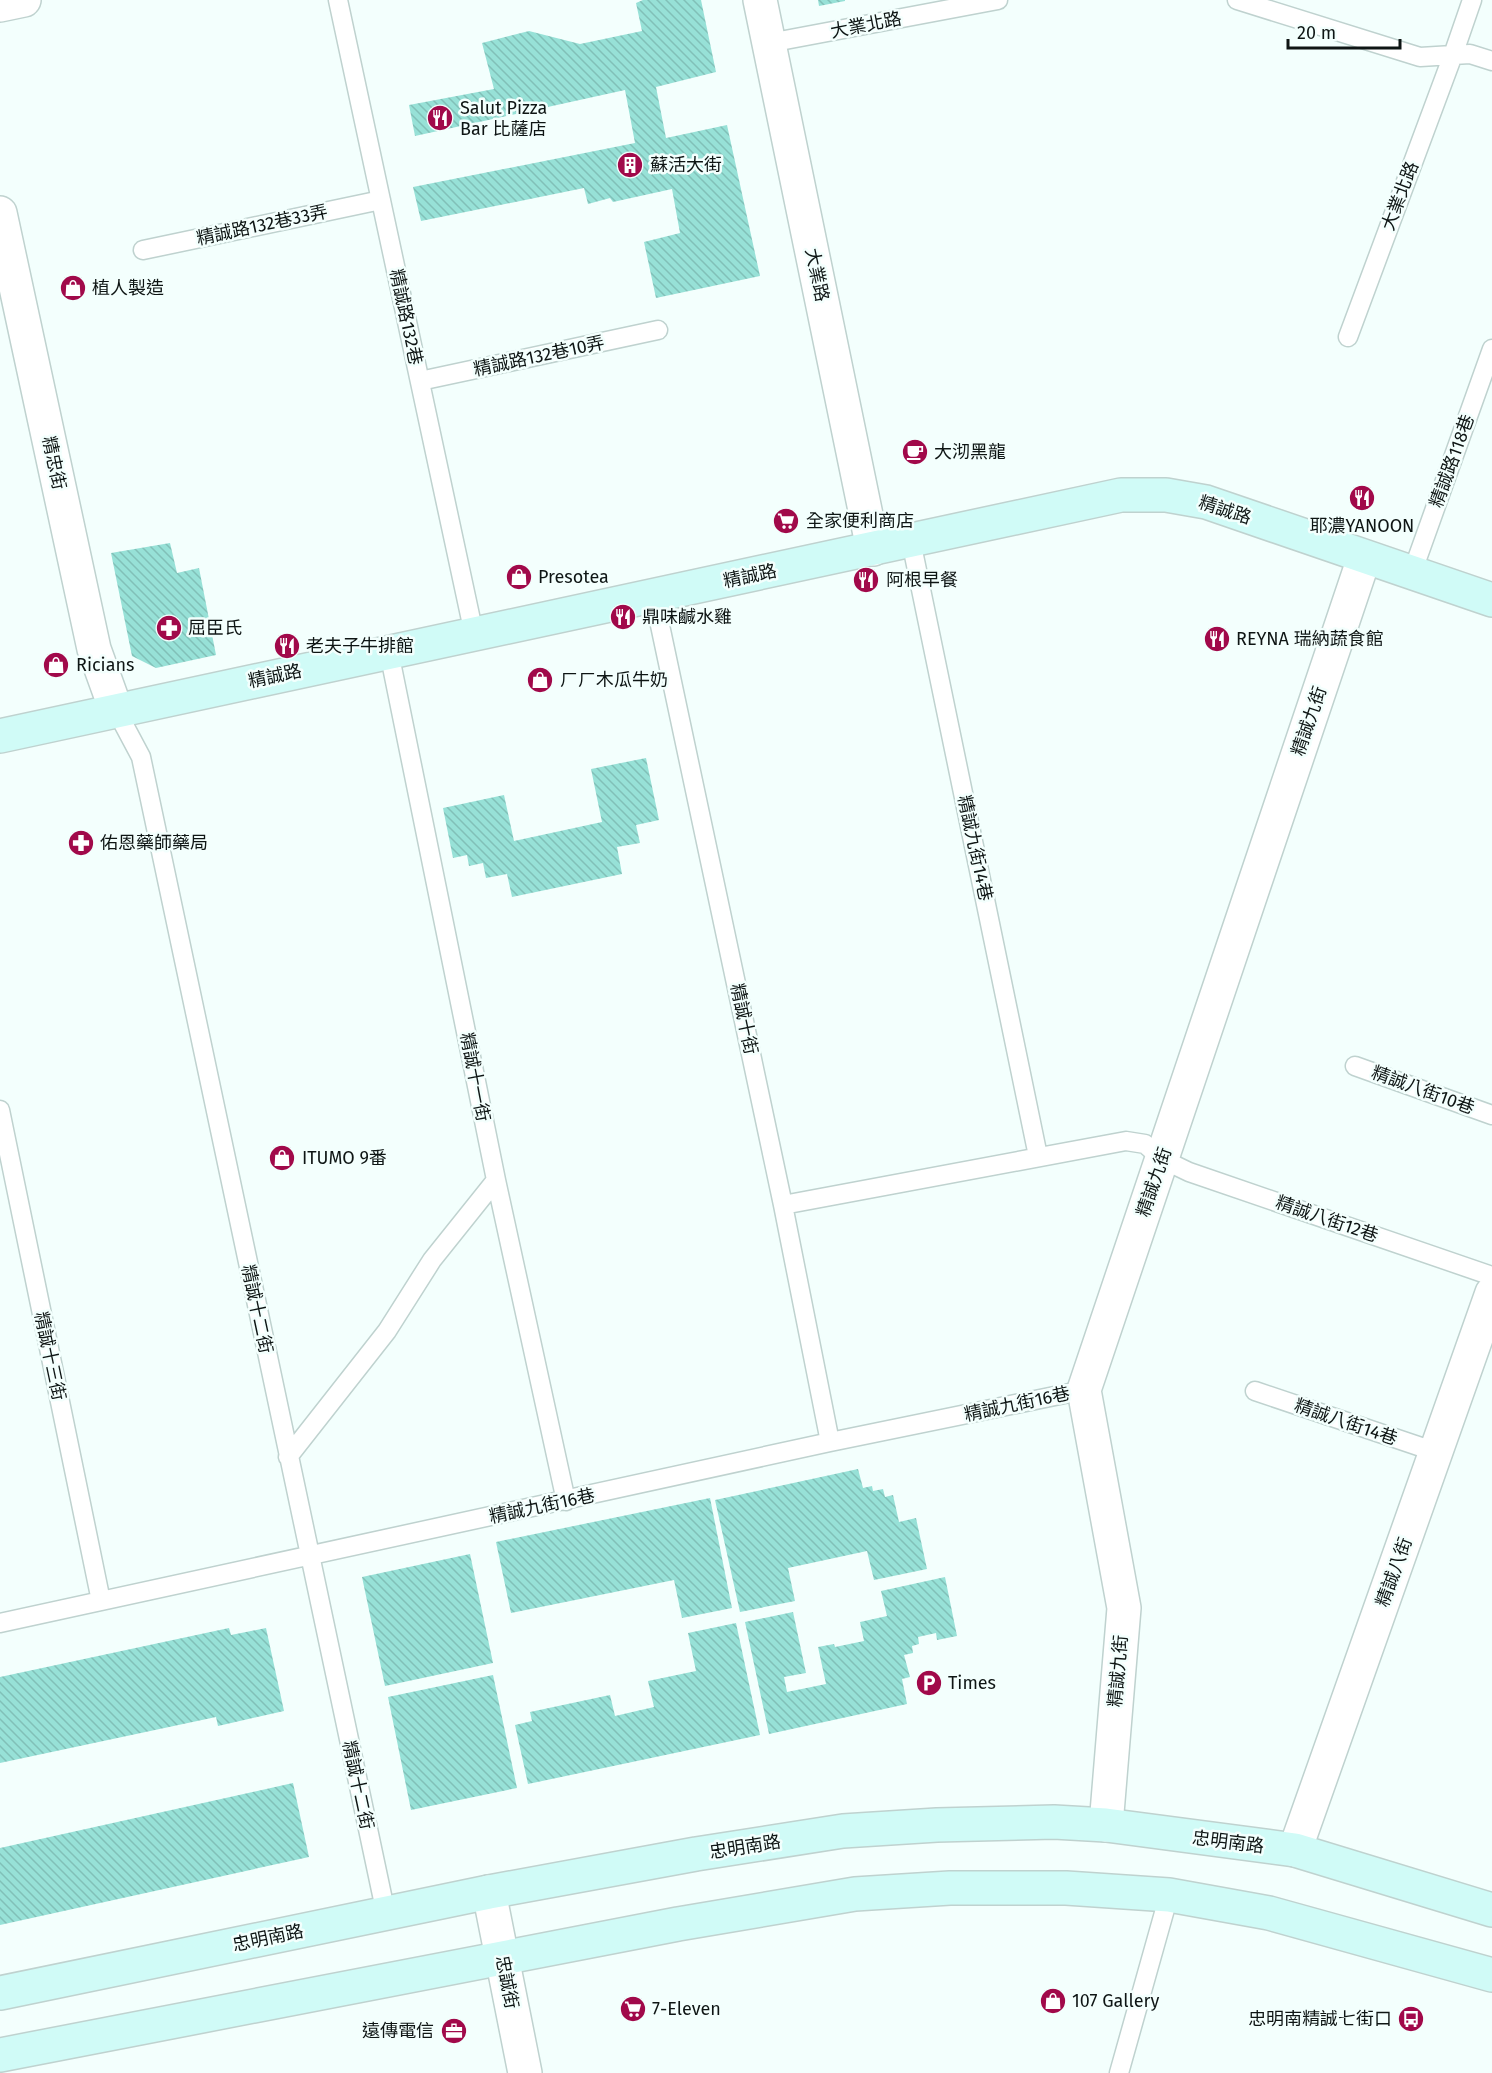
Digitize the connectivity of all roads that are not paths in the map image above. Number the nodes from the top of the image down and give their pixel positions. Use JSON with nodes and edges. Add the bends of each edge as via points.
{"nodes":[{"id":1,"x":24,"y":0,"type":"edge"},
{"id":2,"x":338,"y":0,"type":"edge"},
{"id":3,"x":760,"y":0,"type":"edge"},
{"id":4,"x":998,"y":0,"type":"edge"},
{"id":5,"x":1237,"y":0,"type":"edge"},
{"id":6,"x":1472,"y":0,"type":"edge"},
{"id":7,"x":0,"y":5,"type":"edge"},
{"id":8,"x":769,"y":43,"type":"junction"},
{"id":9,"x":1453,"y":56,"type":"junction"},
{"id":10,"x":1492,"y":61,"type":"edge"},
{"id":11,"x":381,"y":200,"type":"junction"},
{"id":12,"x":0,"y":213,"type":"edge"},
{"id":13,"x":143,"y":250,"type":"dead end"},
{"id":14,"x":658,"y":330,"type":"dead end"},
{"id":15,"x":1348,"y":337,"type":"dead end"},
{"id":16,"x":1492,"y":350,"type":"edge"},
{"id":17,"x":420,"y":381,"type":"junction"},
{"id":18,"x":911,"y":541,"type":"junction"},
{"id":19,"x":873,"y":549,"type":"junction"},
{"id":20,"x":1364,"y":558,"type":"junction"},
{"id":21,"x":1412,"y":573,"type":"junction"},
{"id":22,"x":654,"y":597,"type":"junction"},
{"id":23,"x":1492,"y":600,"type":"edge"},
{"id":24,"x":474,"y":634,"type":"junction"},
{"id":25,"x":389,"y":652,"type":"junction"},
{"id":26,"x":116,"y":710,"type":"junction"},
{"id":27,"x":0,"y":736,"type":"edge"},
{"id":28,"x":1355,"y":1066,"type":"dead end"},
{"id":29,"x":0,"y":1110,"type":"edge"},
{"id":30,"x":1492,"y":1115,"type":"edge"},
{"id":31,"x":1038,"y":1156,"type":"junction"},
{"id":32,"x":1162,"y":1159,"type":"junction"},
{"id":33,"x":496,"y":1180,"type":"junction"},
{"id":34,"x":783,"y":1205,"type":"junction"},
{"id":35,"x":1492,"y":1276,"type":"edge"},
{"id":36,"x":1492,"y":1293,"type":"edge"},
{"id":37,"x":1084,"y":1390,"type":"junction"},
{"id":38,"x":1255,"y":1391,"type":"dead end"},
{"id":39,"x":830,"y":1442,"type":"junction"},
{"id":40,"x":1436,"y":1452,"type":"junction"},
{"id":41,"x":288,"y":1457,"type":"junction"},
{"id":42,"x":567,"y":1501,"type":"junction"},
{"id":43,"x":309,"y":1555,"type":"junction"},
{"id":44,"x":101,"y":1601,"type":"junction"},
{"id":45,"x":0,"y":1623,"type":"edge"},
{"id":46,"x":1106,"y":1825,"type":"junction"},
{"id":47,"x":1295,"y":1850,"type":"junction"},
{"id":48,"x":489,"y":1892,"type":"junction"},
{"id":49,"x":1168,"y":1895,"type":"junction"},
{"id":50,"x":1492,"y":1910,"type":"edge"},
{"id":51,"x":386,"y":1914,"type":"junction"},
{"id":52,"x":501,"y":1956,"type":"junction"},
{"id":53,"x":1492,"y":1975,"type":"edge"},
{"id":54,"x":0,"y":1993,"type":"edge"},
{"id":55,"x":0,"y":2055,"type":"edge"},
{"id":56,"x":525,"y":2073,"type":"edge"},
{"id":57,"x":1119,"y":2073,"type":"edge"}],
"edges":[{"from":1,"to":7,"type":"street"},
{"from":2,"to":11,"type":"lane","name":"精誠路132巷"},
{"from":3,"to":8,"type":"street","name":"大業路"},
{"from":4,"to":8,"type":"lane","name":"大業北路"},
{"from":5,"to":9,"type":"lane","via":[[1420,57]]},
{"from":6,"to":9,"type":"lane","name":"大業北路"},
{"from":8,"to":19,"type":"street","name":"大業路"},
{"from":9,"to":10,"type":"lane","via":[[1470,54]]},
{"from":9,"to":15,"type":"lane","name":"大業北路"},
{"from":11,"to":13,"type":"lane","name":"精誠路132巷33弄"},
{"from":11,"to":17,"type":"lane","name":"精誠路132巷"},
{"from":12,"to":26,"type":"street","name":"精忠街","via":[[94,649]]},
{"from":14,"to":17,"type":"lane","name":"精誠路132巷10弄"},
{"from":16,"to":21,"type":"lane","name":"精誠路118巷"},
{"from":17,"to":24,"type":"lane","name":"精誠路132巷"},
{"from":18,"to":19,"type":"main road","name":"精誠路"},
{"from":18,"to":20,"type":"main road","name":"精誠路","via":[[1121,495],[1166,495],[1206,502]]},
{"from":18,"to":31,"type":"lane","name":"精誠九街14巷"},
{"from":19,"to":22,"type":"main road","name":"精誠路"},
{"from":20,"to":21,"type":"main road","name":"精誠路"},
{"from":20,"to":32,"type":"street","name":"精誠九街"},
{"from":21,"to":23,"type":"main road","name":"精誠路"},
{"from":22,"to":24,"type":"main road","name":"精誠路"},
{"from":22,"to":34,"type":"lane","name":"精誠十街"},
{"from":24,"to":25,"type":"main road","name":"精誠路"},
{"from":25,"to":26,"type":"main road","name":"精誠路"},
{"from":25,"to":33,"type":"lane","name":"精誠十一街"},
{"from":26,"to":27,"type":"main road","name":"精誠路"},
{"from":26,"to":41,"type":"lane","name":"精誠十二街","via":[[141,757]]},
{"from":28,"to":30,"type":"lane","name":"精誠八街10巷"},
{"from":29,"to":44,"type":"lane","name":"精誠十三街"},
{"from":31,"to":32,"type":"lane","via":[[1126,1141],[1145,1144]]},
{"from":31,"to":34,"type":"lane"},
{"from":32,"to":35,"type":"lane","name":"精誠八街12巷","via":[[1189,1172]]},
{"from":32,"to":37,"type":"street","name":"精誠九街"},
{"from":33,"to":41,"type":"lane","via":[[432,1260],[387,1331]]},
{"from":33,"to":42,"type":"lane","name":"精誠十一街"},
{"from":34,"to":39,"type":"lane","name":"精誠十街"},
{"from":36,"to":40,"type":"street","name":"精誠八街"},
{"from":37,"to":39,"type":"lane","name":"精誠九街16巷"},
{"from":37,"to":46,"type":"street","name":"精誠九街","via":[[1124,1608]]},
{"from":38,"to":40,"type":"lane","name":"精誠八街14巷"},
{"from":39,"to":42,"type":"lane","name":"精誠九街16巷"},
{"from":40,"to":47,"type":"street","name":"精誠八街"},
{"from":41,"to":43,"type":"lane","name":"精誠十二街"},
{"from":42,"to":43,"type":"lane","name":"精誠九街16巷"},
{"from":43,"to":44,"type":"lane","name":"精誠九街16巷"},
{"from":43,"to":51,"type":"lane","name":"精誠十二街"},
{"from":44,"to":45,"type":"lane","name":"精誠九街16巷"},
{"from":46,"to":47,"type":"main road","name":"忠明南路"},
{"from":46,"to":48,"type":"main road","name":"忠明南路","via":[[1054,1822],[843,1831]]},
{"from":47,"to":50,"type":"main road","name":"忠明南路"},
{"from":48,"to":51,"type":"main road","name":"忠明南路"},
{"from":48,"to":52,"type":"street","name":"忠誠街"},
{"from":49,"to":52,"type":"main road","via":[[1066,1888],[950,1888],[855,1894]]},
{"from":49,"to":53,"type":"main road","via":[[1269,1913]]},
{"from":49,"to":57,"type":"lane"},
{"from":51,"to":54,"type":"main road","name":"忠明南路"},
{"from":52,"to":55,"type":"main road"},
{"from":52,"to":56,"type":"street","name":"忠誠街"}]}
